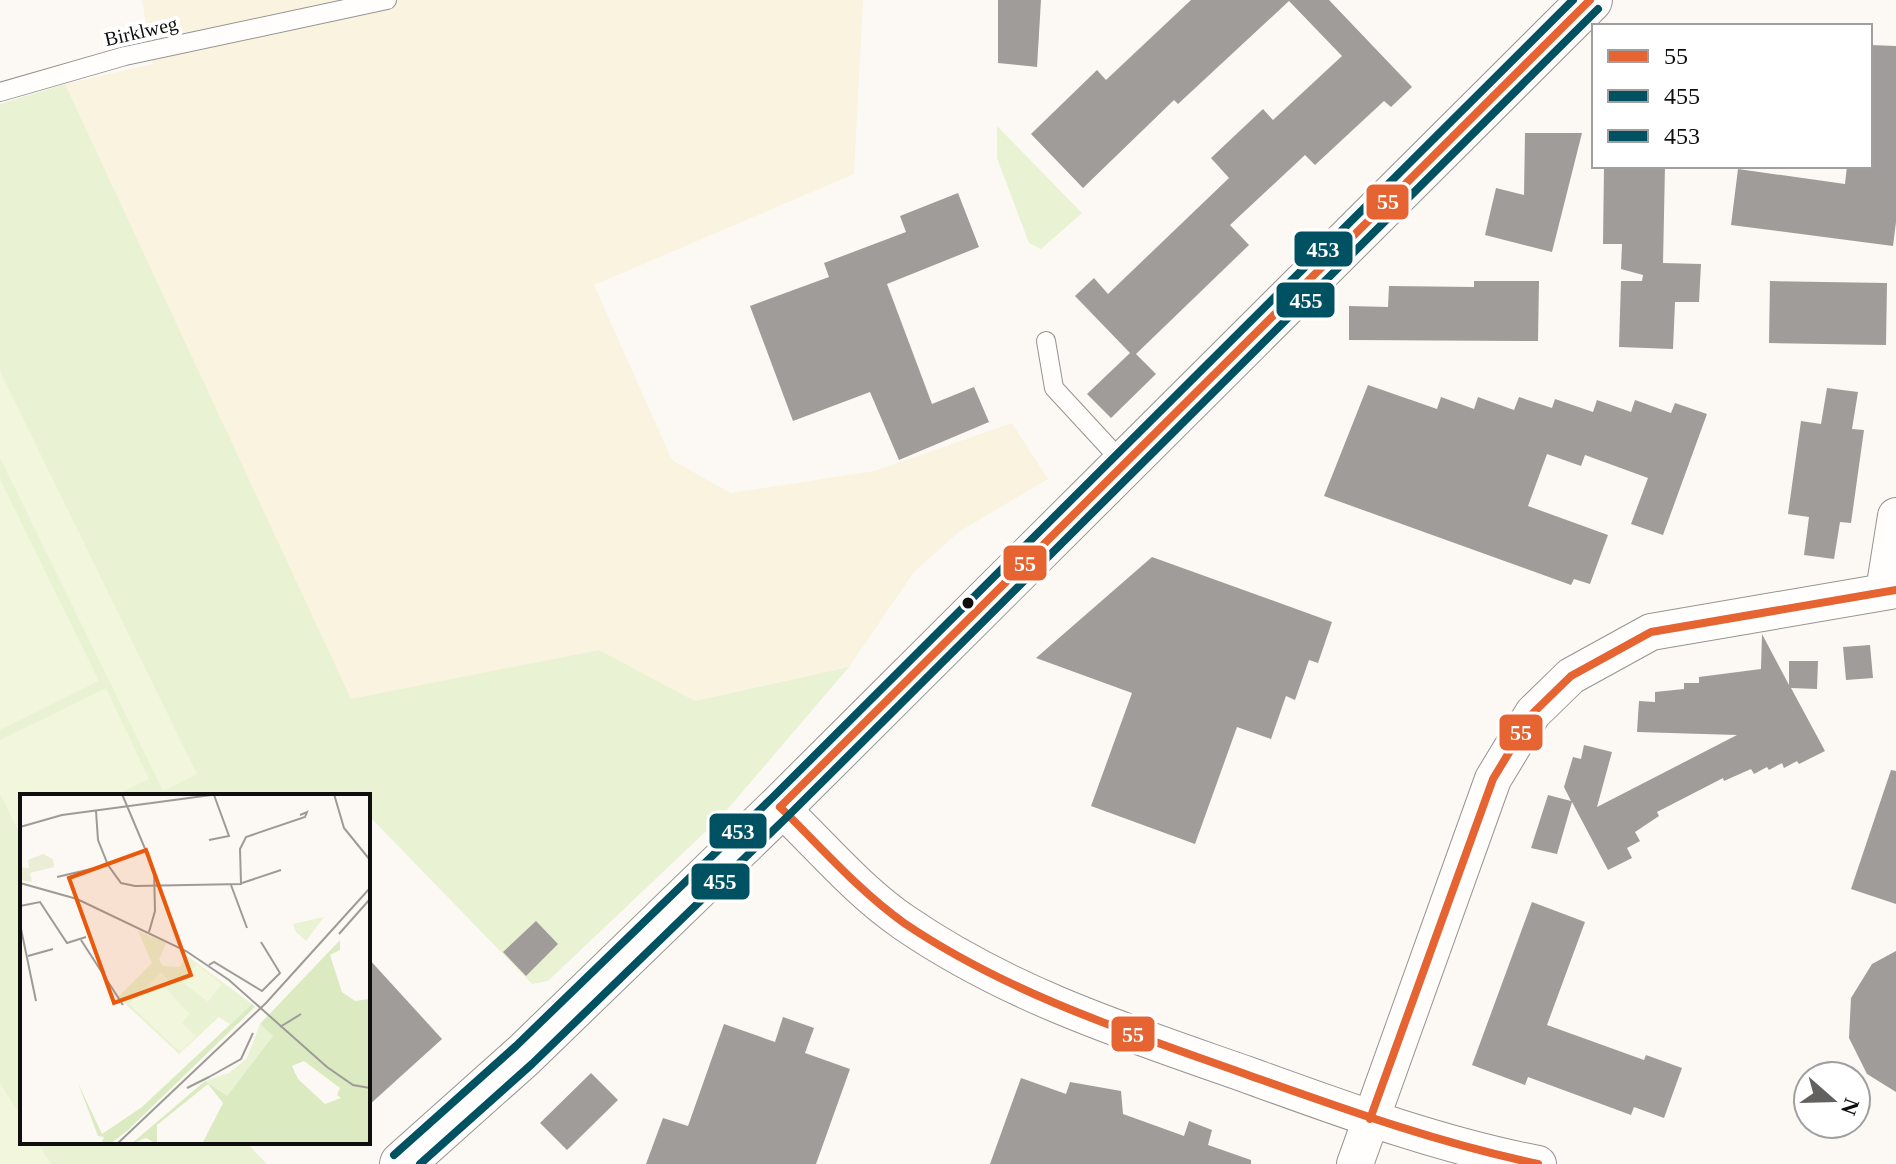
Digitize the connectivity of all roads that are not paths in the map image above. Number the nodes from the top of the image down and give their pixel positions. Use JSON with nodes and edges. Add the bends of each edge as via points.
{"nodes":[{"id":1,"x":387,"y":0,"type":"edge"},
{"id":2,"x":1590,"y":0,"type":"edge"},
{"id":3,"x":0,"y":92,"type":"edge"},
{"id":4,"x":1046,"y":341,"type":"dead end"},
{"id":5,"x":1125,"y":465,"type":"junction"},
{"id":6,"x":1896,"y":516,"type":"edge"},
{"id":7,"x":1890,"y":590,"type":"edge"},
{"id":8,"x":780,"y":807,"type":"junction"},
{"id":9,"x":1370,"y":1119,"type":"junction"},
{"id":10,"x":402,"y":1164,"type":"edge"},
{"id":11,"x":1355,"y":1164,"type":"edge"},
{"id":12,"x":1538,"y":1164,"type":"edge"}],
"edges":[{"from":1,"to":3,"type":"lane","name":"Birklweg","via":[[125,56]]},
{"from":2,"to":5,"type":"street"},
{"from":4,"to":5,"type":"lane","via":[[1054,388]]},
{"from":5,"to":8,"type":"street"},
{"from":6,"to":7,"type":"street"},
{"from":7,"to":9,"type":"street","via":[[1651,632],[1571,676],[1533,713],[1488,792]]},
{"from":8,"to":9,"type":"street","via":[[865,892],[1000,980],[1089,1019]]},
{"from":8,"to":10,"type":"street","via":[[557,1024]]},
{"from":9,"to":11,"type":"street"},
{"from":9,"to":12,"type":"street"}]}
